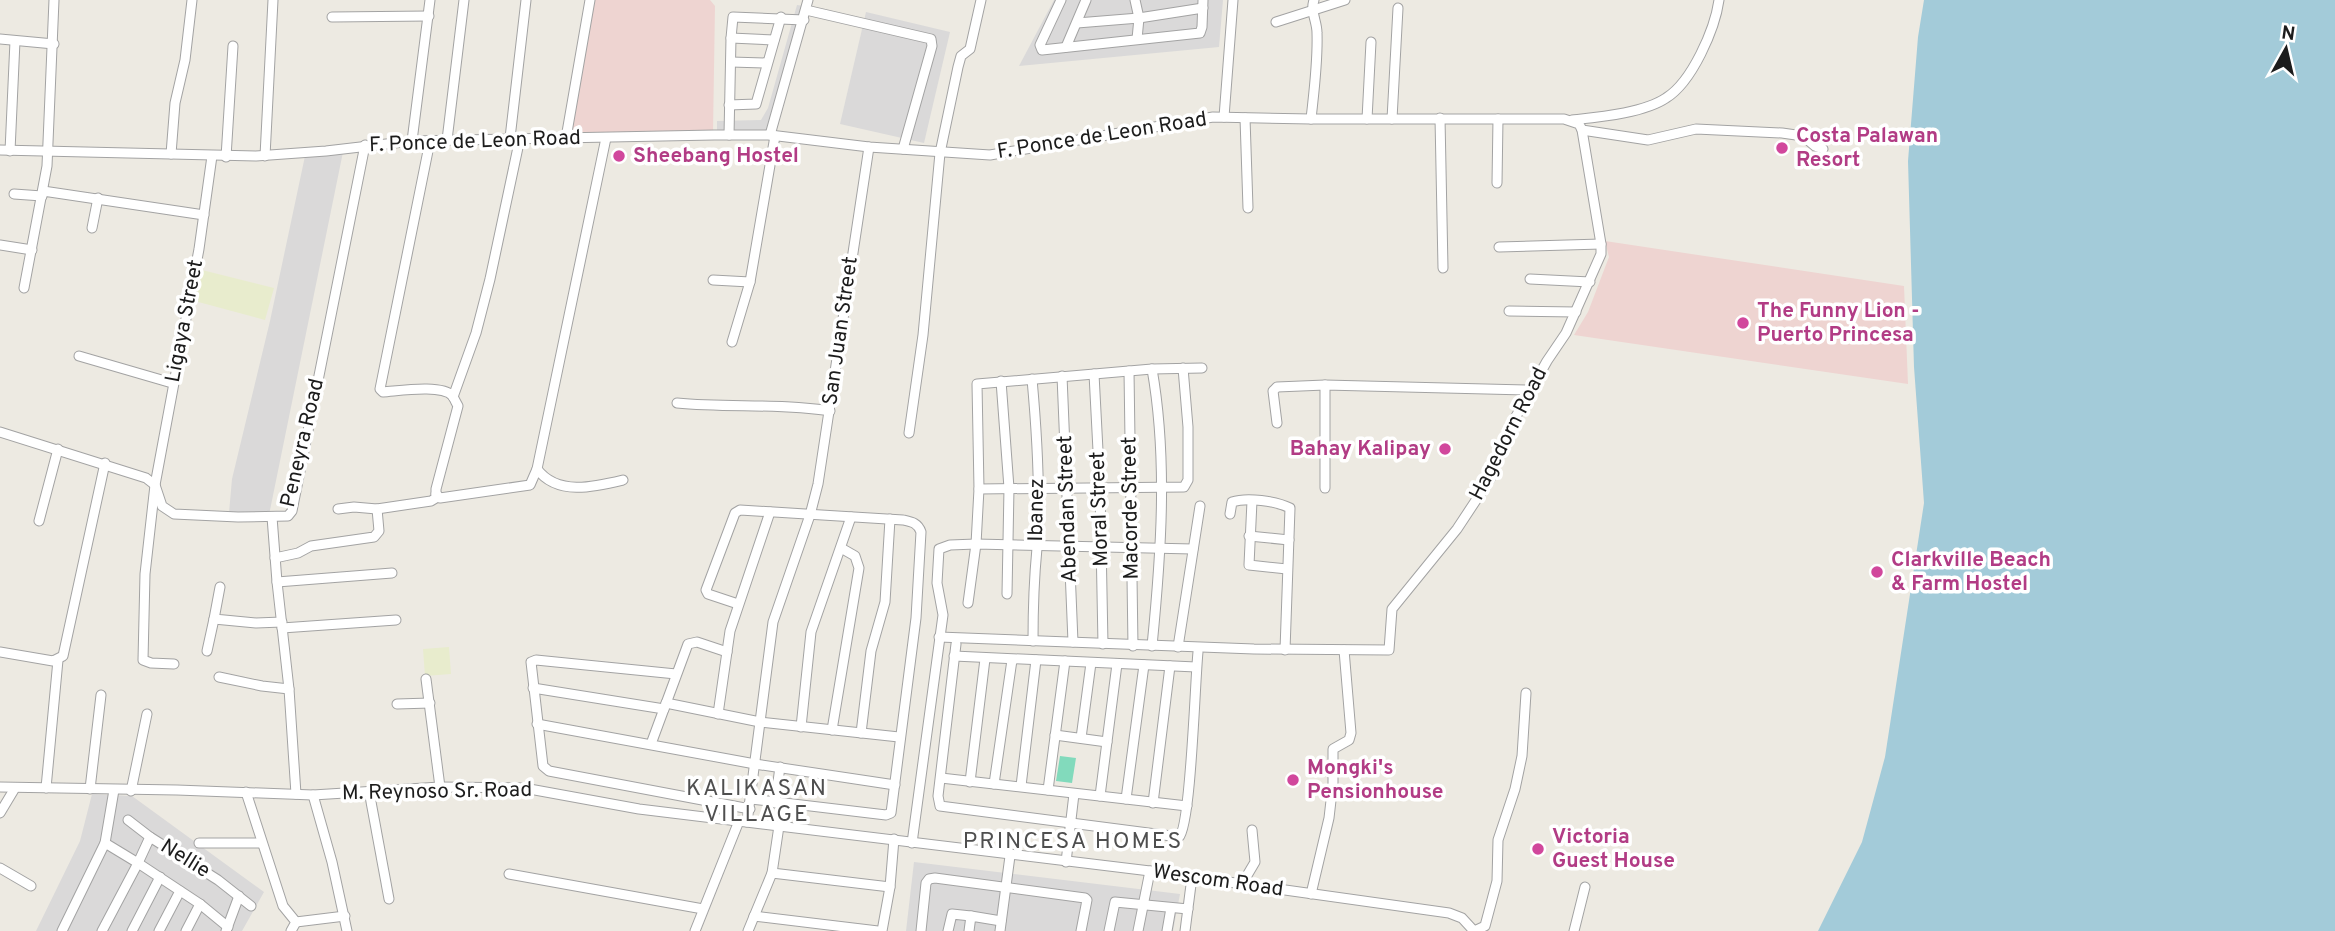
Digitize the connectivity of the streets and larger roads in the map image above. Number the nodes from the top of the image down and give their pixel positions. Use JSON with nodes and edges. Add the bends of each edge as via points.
{"nodes":[{"id":1,"x":54,"y":0,"type":"edge"},
{"id":2,"x":192,"y":0,"type":"edge"},
{"id":3,"x":273,"y":0,"type":"edge"},
{"id":4,"x":430,"y":0,"type":"edge"},
{"id":5,"x":464,"y":0,"type":"edge"},
{"id":6,"x":526,"y":0,"type":"edge"},
{"id":7,"x":590,"y":0,"type":"edge"},
{"id":8,"x":981,"y":0,"type":"edge"},
{"id":9,"x":1061,"y":0,"type":"edge"},
{"id":10,"x":1086,"y":0,"type":"edge"},
{"id":11,"x":1135,"y":0,"type":"edge"},
{"id":12,"x":1233,"y":0,"type":"edge"},
{"id":13,"x":1345,"y":0,"type":"edge"},
{"id":14,"x":1719,"y":0,"type":"edge"},
{"id":15,"x":1203,"y":4,"type":"edge"},
{"id":16,"x":1313,"y":5,"type":"edge"},
{"id":17,"x":1398,"y":8,"type":"dead end"},
{"id":18,"x":806,"y":10,"type":"edge"},
{"id":19,"x":429,"y":16,"type":"junction"},
{"id":20,"x":332,"y":17,"type":"dead end"},
{"id":21,"x":780,"y":17,"type":"junction"},
{"id":22,"x":1139,"y":18,"type":"junction"},
{"id":23,"x":1276,"y":22,"type":"dead end"},
{"id":24,"x":1077,"y":23,"type":"junction"},
{"id":25,"x":731,"y":38,"type":"junction"},
{"id":26,"x":0,"y":39,"type":"edge"},
{"id":27,"x":1137,"y":39,"type":"junction"},
{"id":28,"x":774,"y":40,"type":"junction"},
{"id":29,"x":15,"y":41,"type":"junction"},
{"id":30,"x":1371,"y":42,"type":"dead end"},
{"id":31,"x":54,"y":44,"type":"junction"},
{"id":32,"x":233,"y":46,"type":"dead end"},
{"id":33,"x":1066,"y":47,"type":"junction"},
{"id":34,"x":731,"y":62,"type":"junction"},
{"id":35,"x":767,"y":63,"type":"junction"},
{"id":36,"x":729,"y":105,"type":"junction"},
{"id":37,"x":1224,"y":117,"type":"junction"},
{"id":38,"x":1245,"y":118,"type":"junction"},
{"id":39,"x":1440,"y":118,"type":"junction"},
{"id":40,"x":1498,"y":118,"type":"junction"},
{"id":41,"x":1311,"y":119,"type":"junction"},
{"id":42,"x":1367,"y":119,"type":"junction"},
{"id":43,"x":1391,"y":119,"type":"junction"},
{"id":44,"x":1577,"y":124,"type":"junction"},
{"id":45,"x":729,"y":135,"type":"junction"},
{"id":46,"x":773,"y":136,"type":"junction"},
{"id":47,"x":515,"y":138,"type":"junction"},
{"id":48,"x":566,"y":138,"type":"junction"},
{"id":49,"x":606,"y":138,"type":"junction"},
{"id":50,"x":447,"y":140,"type":"junction"},
{"id":51,"x":412,"y":141,"type":"junction"},
{"id":52,"x":430,"y":141,"type":"junction"},
{"id":53,"x":365,"y":145,"type":"junction"},
{"id":54,"x":869,"y":147,"type":"junction"},
{"id":55,"x":903,"y":149,"type":"junction"},
{"id":56,"x":1824,"y":149,"type":"dead end"},
{"id":57,"x":5,"y":150,"type":"edge"},
{"id":58,"x":47,"y":152,"type":"junction"},
{"id":59,"x":940,"y":153,"type":"junction"},
{"id":60,"x":171,"y":154,"type":"junction"},
{"id":61,"x":212,"y":156,"type":"junction"},
{"id":62,"x":265,"y":156,"type":"junction"},
{"id":63,"x":226,"y":157,"type":"junction"},
{"id":64,"x":1497,"y":183,"type":"dead end"},
{"id":65,"x":14,"y":194,"type":"dead end"},
{"id":66,"x":42,"y":194,"type":"junction"},
{"id":67,"x":97,"y":198,"type":"junction"},
{"id":68,"x":1248,"y":208,"type":"dead end"},
{"id":69,"x":205,"y":215,"type":"junction"},
{"id":70,"x":92,"y":228,"type":"dead end"},
{"id":71,"x":1601,"y":244,"type":"junction"},
{"id":72,"x":0,"y":245,"type":"edge"},
{"id":73,"x":1499,"y":247,"type":"dead end"},
{"id":74,"x":32,"y":250,"type":"junction"},
{"id":75,"x":1443,"y":268,"type":"dead end"},
{"id":76,"x":1530,"y":279,"type":"dead end"},
{"id":77,"x":713,"y":280,"type":"dead end"},
{"id":78,"x":750,"y":282,"type":"junction"},
{"id":79,"x":1590,"y":282,"type":"junction"},
{"id":80,"x":24,"y":288,"type":"dead end"},
{"id":81,"x":1509,"y":311,"type":"dead end"},
{"id":82,"x":1576,"y":312,"type":"junction"},
{"id":83,"x":732,"y":342,"type":"dead end"},
{"id":84,"x":79,"y":356,"type":"dead end"},
{"id":85,"x":1202,"y":368,"type":"dead end"},
{"id":86,"x":1152,"y":369,"type":"junction"},
{"id":87,"x":1183,"y":369,"type":"junction"},
{"id":88,"x":1129,"y":372,"type":"junction"},
{"id":89,"x":1094,"y":374,"type":"junction"},
{"id":90,"x":1062,"y":376,"type":"junction"},
{"id":91,"x":1032,"y":379,"type":"junction"},
{"id":92,"x":1001,"y":381,"type":"junction"},
{"id":93,"x":172,"y":383,"type":"junction"},
{"id":94,"x":1325,"y":385,"type":"junction"},
{"id":95,"x":1530,"y":390,"type":"junction"},
{"id":96,"x":453,"y":397,"type":"junction"},
{"id":97,"x":677,"y":403,"type":"dead end"},
{"id":98,"x":830,"y":411,"type":"junction"},
{"id":99,"x":1277,"y":423,"type":"dead end"},
{"id":100,"x":0,"y":432,"type":"edge"},
{"id":101,"x":909,"y":433,"type":"dead end"},
{"id":102,"x":58,"y":449,"type":"junction"},
{"id":103,"x":105,"y":463,"type":"junction"},
{"id":104,"x":537,"y":469,"type":"junction"},
{"id":105,"x":623,"y":480,"type":"dead end"},
{"id":106,"x":155,"y":485,"type":"junction"},
{"id":107,"x":1009,"y":488,"type":"junction"},
{"id":108,"x":1131,"y":488,"type":"junction"},
{"id":109,"x":1160,"y":488,"type":"junction"},
{"id":110,"x":1325,"y":488,"type":"dead end"},
{"id":111,"x":979,"y":489,"type":"junction"},
{"id":112,"x":1037,"y":489,"type":"junction"},
{"id":113,"x":1067,"y":489,"type":"junction"},
{"id":114,"x":1100,"y":489,"type":"junction"},
{"id":115,"x":436,"y":494,"type":"junction"},
{"id":116,"x":1252,"y":501,"type":"junction"},
{"id":117,"x":1200,"y":506,"type":"dead end"},
{"id":118,"x":338,"y":509,"type":"dead end"},
{"id":119,"x":377,"y":509,"type":"junction"},
{"id":120,"x":770,"y":512,"type":"junction"},
{"id":121,"x":1230,"y":514,"type":"dead end"},
{"id":122,"x":810,"y":515,"type":"junction"},
{"id":123,"x":272,"y":517,"type":"junction"},
{"id":124,"x":851,"y":517,"type":"junction"},
{"id":125,"x":890,"y":519,"type":"junction"},
{"id":126,"x":38,"y":521,"type":"dead end"},
{"id":127,"x":1249,"y":536,"type":"junction"},
{"id":128,"x":1289,"y":540,"type":"junction"},
{"id":129,"x":976,"y":544,"type":"junction"},
{"id":130,"x":1101,"y":545,"type":"junction"},
{"id":131,"x":1007,"y":546,"type":"junction"},
{"id":132,"x":1037,"y":547,"type":"junction"},
{"id":133,"x":1069,"y":547,"type":"junction"},
{"id":134,"x":1132,"y":547,"type":"junction"},
{"id":135,"x":1161,"y":547,"type":"junction"},
{"id":136,"x":841,"y":548,"type":"junction"},
{"id":137,"x":1194,"y":549,"type":"junction"},
{"id":138,"x":275,"y":558,"type":"junction"},
{"id":139,"x":1287,"y":569,"type":"junction"},
{"id":140,"x":392,"y":573,"type":"dead end"},
{"id":141,"x":276,"y":582,"type":"junction"},
{"id":142,"x":220,"y":587,"type":"dead end"},
{"id":143,"x":1007,"y":594,"type":"dead end"},
{"id":144,"x":968,"y":603,"type":"dead end"},
{"id":145,"x":738,"y":604,"type":"junction"},
{"id":146,"x":214,"y":619,"type":"junction"},
{"id":147,"x":396,"y":620,"type":"dead end"},
{"id":148,"x":282,"y":625,"type":"junction"},
{"id":149,"x":939,"y":637,"type":"junction"},
{"id":150,"x":1032,"y":641,"type":"junction"},
{"id":151,"x":1073,"y":642,"type":"junction"},
{"id":152,"x":956,"y":644,"type":"dead end"},
{"id":153,"x":1103,"y":644,"type":"junction"},
{"id":154,"x":1133,"y":646,"type":"junction"},
{"id":155,"x":1152,"y":646,"type":"junction"},
{"id":156,"x":1178,"y":647,"type":"junction"},
{"id":157,"x":1285,"y":650,"type":"junction"},
{"id":158,"x":1344,"y":650,"type":"junction"},
{"id":159,"x":208,"y":651,"type":"dead end"},
{"id":160,"x":0,"y":652,"type":"edge"},
{"id":161,"x":727,"y":652,"type":"junction"},
{"id":162,"x":1198,"y":652,"type":"dead end"},
{"id":163,"x":954,"y":656,"type":"junction"},
{"id":164,"x":60,"y":658,"type":"junction"},
{"id":165,"x":985,"y":659,"type":"junction"},
{"id":166,"x":1012,"y":660,"type":"junction"},
{"id":167,"x":1036,"y":660,"type":"junction"},
{"id":168,"x":1065,"y":661,"type":"junction"},
{"id":169,"x":1091,"y":663,"type":"junction"},
{"id":170,"x":174,"y":664,"type":"dead end"},
{"id":171,"x":1117,"y":664,"type":"junction"},
{"id":172,"x":1144,"y":665,"type":"junction"},
{"id":173,"x":1170,"y":666,"type":"junction"},
{"id":174,"x":1196,"y":667,"type":"junction"},
{"id":175,"x":676,"y":674,"type":"junction"},
{"id":176,"x":219,"y":677,"type":"dead end"},
{"id":177,"x":426,"y":679,"type":"dead end"},
{"id":178,"x":533,"y":688,"type":"junction"},
{"id":179,"x":289,"y":689,"type":"junction"},
{"id":180,"x":1526,"y":693,"type":"dead end"},
{"id":181,"x":100,"y":695,"type":"dead end"},
{"id":182,"x":429,"y":703,"type":"junction"},
{"id":183,"x":397,"y":704,"type":"dead end"},
{"id":184,"x":664,"y":706,"type":"junction"},
{"id":185,"x":147,"y":714,"type":"dead end"},
{"id":186,"x":718,"y":714,"type":"junction"},
{"id":187,"x":760,"y":722,"type":"junction"},
{"id":188,"x":537,"y":723,"type":"junction"},
{"id":189,"x":801,"y":727,"type":"junction"},
{"id":190,"x":832,"y":730,"type":"junction"},
{"id":191,"x":861,"y":733,"type":"junction"},
{"id":192,"x":1055,"y":735,"type":"junction"},
{"id":193,"x":899,"y":737,"type":"junction"},
{"id":194,"x":1081,"y":738,"type":"junction"},
{"id":195,"x":1107,"y":741,"type":"junction"},
{"id":196,"x":651,"y":744,"type":"junction"},
{"id":197,"x":755,"y":764,"type":"junction"},
{"id":198,"x":780,"y":767,"type":"junction"},
{"id":199,"x":941,"y":778,"type":"junction"},
{"id":200,"x":970,"y":782,"type":"junction"},
{"id":201,"x":994,"y":784,"type":"junction"},
{"id":202,"x":895,"y":785,"type":"junction"},
{"id":203,"x":1021,"y":786,"type":"junction"},
{"id":204,"x":0,"y":787,"type":"edge"},
{"id":205,"x":15,"y":788,"type":"junction"},
{"id":206,"x":46,"y":788,"type":"junction"},
{"id":207,"x":440,"y":788,"type":"junction"},
{"id":208,"x":90,"y":789,"type":"junction"},
{"id":209,"x":114,"y":790,"type":"junction"},
{"id":210,"x":1048,"y":790,"type":"junction"},
{"id":211,"x":131,"y":791,"type":"junction"},
{"id":212,"x":369,"y":791,"type":"junction"},
{"id":213,"x":246,"y":792,"type":"junction"},
{"id":214,"x":1074,"y":793,"type":"junction"},
{"id":215,"x":296,"y":794,"type":"junction"},
{"id":216,"x":313,"y":795,"type":"junction"},
{"id":217,"x":1100,"y":796,"type":"junction"},
{"id":218,"x":1126,"y":799,"type":"junction"},
{"id":219,"x":775,"y":803,"type":"junction"},
{"id":220,"x":1153,"y":803,"type":"junction"},
{"id":221,"x":751,"y":804,"type":"junction"},
{"id":222,"x":1187,"y":806,"type":"junction"},
{"id":223,"x":0,"y":813,"type":"edge"},
{"id":224,"x":128,"y":820,"type":"dead end"},
{"id":225,"x":743,"y":822,"type":"junction"},
{"id":226,"x":1070,"y":824,"type":"junction"},
{"id":227,"x":779,"y":826,"type":"junction"},
{"id":228,"x":1252,"y":830,"type":"dead end"},
{"id":229,"x":150,"y":837,"type":"junction"},
{"id":230,"x":894,"y":839,"type":"junction"},
{"id":231,"x":106,"y":843,"type":"junction"},
{"id":232,"x":199,"y":843,"type":"dead end"},
{"id":233,"x":261,"y":843,"type":"junction"},
{"id":234,"x":912,"y":843,"type":"junction"},
{"id":235,"x":1010,"y":856,"type":"junction"},
{"id":236,"x":1066,"y":862,"type":"junction"},
{"id":237,"x":138,"y":863,"type":"junction"},
{"id":238,"x":0,"y":868,"type":"edge"},
{"id":239,"x":1150,"y":871,"type":"junction"},
{"id":240,"x":772,"y":873,"type":"junction"},
{"id":241,"x":509,"y":874,"type":"dead end"},
{"id":242,"x":160,"y":877,"type":"junction"},
{"id":243,"x":1192,"y":877,"type":"junction"},
{"id":244,"x":1242,"y":884,"type":"junction"},
{"id":245,"x":31,"y":886,"type":"dead end"},
{"id":246,"x":890,"y":887,"type":"junction"},
{"id":247,"x":1007,"y":887,"type":"junction"},
{"id":248,"x":1585,"y":887,"type":"dead end"},
{"id":249,"x":180,"y":891,"type":"junction"},
{"id":250,"x":1311,"y":894,"type":"junction"},
{"id":251,"x":239,"y":897,"type":"junction"},
{"id":252,"x":389,"y":899,"type":"dead end"},
{"id":253,"x":200,"y":904,"type":"junction"},
{"id":254,"x":1143,"y":905,"type":"junction"},
{"id":255,"x":251,"y":906,"type":"dead end"},
{"id":256,"x":1171,"y":908,"type":"junction"},
{"id":257,"x":703,"y":909,"type":"junction"},
{"id":258,"x":1188,"y":909,"type":"junction"},
{"id":259,"x":345,"y":916,"type":"junction"},
{"id":260,"x":754,"y":916,"type":"junction"},
{"id":261,"x":971,"y":916,"type":"junction"},
{"id":262,"x":294,"y":926,"type":"edge"},
{"id":263,"x":1000,"y":926,"type":"edge"},
{"id":264,"x":227,"y":929,"type":"edge"},
{"id":265,"x":62,"y":931,"type":"edge"},
{"id":266,"x":102,"y":931,"type":"edge"},
{"id":267,"x":132,"y":931,"type":"edge"},
{"id":268,"x":159,"y":931,"type":"edge"},
{"id":269,"x":186,"y":931,"type":"edge"},
{"id":270,"x":348,"y":931,"type":"edge"},
{"id":271,"x":695,"y":931,"type":"edge"},
{"id":272,"x":748,"y":931,"type":"edge"},
{"id":273,"x":880,"y":931,"type":"edge"},
{"id":274,"x":921,"y":931,"type":"edge"},
{"id":275,"x":948,"y":931,"type":"edge"},
{"id":276,"x":969,"y":931,"type":"edge"},
{"id":277,"x":1080,"y":931,"type":"edge"},
{"id":278,"x":1109,"y":931,"type":"edge"},
{"id":279,"x":1138,"y":931,"type":"edge"},
{"id":280,"x":1167,"y":931,"type":"edge"},
{"id":281,"x":1185,"y":931,"type":"edge"},
{"id":282,"x":1474,"y":931,"type":"edge"},
{"id":283,"x":1574,"y":931,"type":"edge"}],
"edges":[{"from":1,"to":31,"type":"street"},
{"from":2,"to":60,"type":"street"},
{"from":3,"to":62,"type":"street"},
{"from":4,"to":19,"type":"street"},
{"from":5,"to":50,"type":"street"},
{"from":6,"to":47,"type":"street"},
{"from":7,"to":48,"type":"street"},
{"from":8,"to":59,"type":"street","via":[[970,49],[961,56],[958,67]]},
{"from":9,"to":33,"type":"street","via":[[1040,45],[1042,50]]},
{"from":10,"to":24,"type":"street"},
{"from":11,"to":22,"type":"street"},
{"from":12,"to":37,"type":"street"},
{"from":13,"to":16,"type":"street"},
{"from":14,"to":44,"type":"street","via":[[1698,59],[1666,98]]},
{"from":15,"to":22,"type":"street"},
{"from":15,"to":27,"type":"street","via":[[1200,33]]},
{"from":16,"to":23,"type":"street"},
{"from":16,"to":41,"type":"street","via":[[1317,30]]},
{"from":17,"to":43,"type":"street"},
{"from":18,"to":21,"type":"street"},
{"from":18,"to":46,"type":"street"},
{"from":18,"to":55,"type":"street","via":[[931,38]]},
{"from":19,"to":20,"type":"street"},
{"from":19,"to":51,"type":"street"},
{"from":21,"to":25,"type":"street","via":[[734,16]]},
{"from":21,"to":28,"type":"street"},
{"from":22,"to":24,"type":"street"},
{"from":22,"to":27,"type":"street"},
{"from":24,"to":33,"type":"street"},
{"from":25,"to":28,"type":"street"},
{"from":25,"to":34,"type":"street"},
{"from":26,"to":29,"type":"street"},
{"from":27,"to":33,"type":"street"},
{"from":28,"to":35,"type":"street"},
{"from":29,"to":31,"type":"street"},
{"from":29,"to":57,"type":"street"},
{"from":30,"to":42,"type":"street"},
{"from":31,"to":58,"type":"street"},
{"from":32,"to":63,"type":"street"},
{"from":34,"to":35,"type":"street"},
{"from":34,"to":36,"type":"street"},
{"from":35,"to":36,"type":"street","via":[[756,104]]},
{"from":36,"to":45,"type":"street"},
{"from":37,"to":38,"type":"street","name":"F. Ponce de Leon Road"},
{"from":37,"to":59,"type":"street","name":"F. Ponce de Leon Road","via":[[1001,154]]},
{"from":38,"to":41,"type":"street","name":"F. Ponce de Leon Road"},
{"from":38,"to":68,"type":"street"},
{"from":39,"to":40,"type":"street","name":"F. Ponce de Leon Road"},
{"from":39,"to":43,"type":"street","name":"F. Ponce de Leon Road"},
{"from":39,"to":75,"type":"street"},
{"from":40,"to":44,"type":"street","name":"F. Ponce de Leon Road"},
{"from":40,"to":64,"type":"street"},
{"from":41,"to":42,"type":"street","name":"F. Ponce de Leon Road"},
{"from":42,"to":43,"type":"street","name":"F. Ponce de Leon Road"},
{"from":44,"to":56,"type":"street","via":[[1648,140],[1696,129],[1769,132],[1801,136]]},
{"from":44,"to":71,"type":"street","name":"Hagedorn Road"},
{"from":45,"to":46,"type":"street","name":"F. Ponce de Leon Road"},
{"from":45,"to":49,"type":"street","name":"F. Ponce de Leon Road"},
{"from":46,"to":54,"type":"street","name":"F. Ponce de Leon Road"},
{"from":46,"to":78,"type":"street"},
{"from":47,"to":48,"type":"street","name":"F. Ponce de Leon Road"},
{"from":47,"to":50,"type":"street","name":"F. Ponce de Leon Road"},
{"from":47,"to":96,"type":"street","via":[[490,279]]},
{"from":48,"to":49,"type":"street","name":"F. Ponce de Leon Road"},
{"from":49,"to":104,"type":"street"},
{"from":50,"to":52,"type":"street","name":"F. Ponce de Leon Road"},
{"from":51,"to":52,"type":"street","name":"F. Ponce de Leon Road"},
{"from":51,"to":53,"type":"street","name":"F. Ponce de Leon Road"},
{"from":52,"to":96,"type":"street","via":[[380,389],[419,389]]},
{"from":53,"to":62,"type":"street","name":"F. Ponce de Leon Road"},
{"from":53,"to":123,"type":"street","name":"Peneyra Road","via":[[292,510],[288,516]]},
{"from":54,"to":55,"type":"street","name":"F. Ponce de Leon Road"},
{"from":54,"to":98,"type":"street","name":"San Juan Street"},
{"from":55,"to":59,"type":"street","name":"F. Ponce de Leon Road"},
{"from":57,"to":58,"type":"street","name":"F. Ponce de Leon Road"},
{"from":58,"to":60,"type":"street","name":"F. Ponce de Leon Road"},
{"from":58,"to":66,"type":"street"},
{"from":59,"to":101,"type":"street"},
{"from":60,"to":61,"type":"street","name":"F. Ponce de Leon Road"},
{"from":61,"to":63,"type":"street","name":"F. Ponce de Leon Road"},
{"from":61,"to":69,"type":"street","name":"Ligaya Street"},
{"from":62,"to":63,"type":"street","name":"F. Ponce de Leon Road"},
{"from":65,"to":66,"type":"street"},
{"from":66,"to":67,"type":"street"},
{"from":66,"to":74,"type":"street"},
{"from":67,"to":69,"type":"street"},
{"from":67,"to":70,"type":"street"},
{"from":69,"to":93,"type":"street","name":"Ligaya Street"},
{"from":71,"to":73,"type":"street"},
{"from":71,"to":79,"type":"street","name":"Hagedorn Road"},
{"from":72,"to":74,"type":"street"},
{"from":74,"to":80,"type":"street"},
{"from":76,"to":79,"type":"street"},
{"from":77,"to":78,"type":"street"},
{"from":78,"to":83,"type":"street"},
{"from":79,"to":82,"type":"street","name":"Hagedorn Road"},
{"from":81,"to":82,"type":"street"},
{"from":82,"to":95,"type":"street","name":"Hagedorn Road"},
{"from":84,"to":93,"type":"street"},
{"from":85,"to":87,"type":"street"},
{"from":86,"to":87,"type":"street"},
{"from":86,"to":88,"type":"street"},
{"from":86,"to":109,"type":"street","via":[[1159,416]]},
{"from":87,"to":109,"type":"street","via":[[1188,480],[1184,487]]},
{"from":88,"to":89,"type":"street"},
{"from":88,"to":108,"type":"street","name":"Macorde Street"},
{"from":89,"to":90,"type":"street"},
{"from":89,"to":114,"type":"street","name":"Moral Street"},
{"from":90,"to":91,"type":"street"},
{"from":90,"to":113,"type":"street","name":"Abendan Street"},
{"from":91,"to":92,"type":"street"},
{"from":91,"to":112,"type":"street","name":"Ibanez"},
{"from":92,"to":107,"type":"street"},
{"from":92,"to":111,"type":"street","via":[[976,386]]},
{"from":93,"to":106,"type":"street","name":"Ligaya Street"},
{"from":94,"to":95,"type":"street"},
{"from":94,"to":99,"type":"street","via":[[1275,387]]},
{"from":94,"to":110,"type":"street"},
{"from":95,"to":158,"type":"street","name":"Hagedorn Road","via":[[1484,489],[1392,609],[1391,646],[1387,651]]},
{"from":96,"to":115,"type":"street","via":[[458,407]]},
{"from":97,"to":98,"type":"street"},
{"from":98,"to":122,"type":"street","name":"San Juan Street"},
{"from":100,"to":102,"type":"street"},
{"from":102,"to":103,"type":"street"},
{"from":102,"to":126,"type":"street"},
{"from":103,"to":106,"type":"street"},
{"from":103,"to":164,"type":"street"},
{"from":104,"to":105,"type":"street","via":[[545,480],[566,486],[591,488]]},
{"from":104,"to":115,"type":"street","via":[[530,485],[440,498]]},
{"from":106,"to":123,"type":"street","name":"Peneyra Road","via":[[162,506],[174,514]]},
{"from":106,"to":170,"type":"street","name":"Ligaya Street","via":[[145,574],[143,660]]},
{"from":107,"to":111,"type":"street"},
{"from":107,"to":112,"type":"street"},
{"from":107,"to":131,"type":"street"},
{"from":108,"to":109,"type":"street"},
{"from":108,"to":114,"type":"street"},
{"from":108,"to":134,"type":"street","name":"Macorde Street"},
{"from":109,"to":135,"type":"street"},
{"from":111,"to":129,"type":"street"},
{"from":112,"to":113,"type":"street"},
{"from":112,"to":132,"type":"street","name":"Ibanez"},
{"from":113,"to":114,"type":"street"},
{"from":113,"to":133,"type":"street","name":"Abendan Street"},
{"from":114,"to":130,"type":"street","name":"Moral Street"},
{"from":115,"to":119,"type":"street","via":[[431,500]]},
{"from":116,"to":121,"type":"street","via":[[1234,501]]},
{"from":116,"to":127,"type":"street"},
{"from":116,"to":128,"type":"street","via":[[1290,508]]},
{"from":117,"to":137,"type":"street"},
{"from":118,"to":119,"type":"street"},
{"from":119,"to":138,"type":"street","via":[[379,531],[374,537],[311,546]]},
{"from":120,"to":122,"type":"street"},
{"from":120,"to":145,"type":"street"},
{"from":120,"to":145,"type":"street","via":[[735,513],[706,590]]},
{"from":122,"to":124,"type":"street"},
{"from":122,"to":187,"type":"street","name":"San Juan Street","via":[[773,622]]},
{"from":123,"to":138,"type":"street"},
{"from":124,"to":125,"type":"street"},
{"from":124,"to":136,"type":"street"},
{"from":125,"to":191,"type":"street","via":[[885,602],[871,650]]},
{"from":125,"to":193,"type":"street","via":[[913,522],[921,531],[916,618]]},
{"from":127,"to":128,"type":"street"},
{"from":127,"to":139,"type":"street","via":[[1249,565]]},
{"from":128,"to":139,"type":"street"},
{"from":129,"to":131,"type":"street"},
{"from":129,"to":144,"type":"street"},
{"from":129,"to":149,"type":"street","via":[[950,545],[937,553],[943,615]]},
{"from":130,"to":133,"type":"street"},
{"from":130,"to":134,"type":"street"},
{"from":130,"to":153,"type":"street","name":"Moral Street"},
{"from":131,"to":132,"type":"street"},
{"from":131,"to":143,"type":"street"},
{"from":132,"to":133,"type":"street"},
{"from":132,"to":150,"type":"street","name":"Ibanez"},
{"from":133,"to":151,"type":"street","name":"Abendan Street"},
{"from":134,"to":135,"type":"street"},
{"from":134,"to":154,"type":"street","name":"Macorde Street"},
{"from":135,"to":137,"type":"street"},
{"from":135,"to":155,"type":"street"},
{"from":136,"to":189,"type":"street","via":[[811,632]]},
{"from":136,"to":190,"type":"street","via":[[855,556],[859,568]]},
{"from":137,"to":156,"type":"street"},
{"from":138,"to":141,"type":"street"},
{"from":139,"to":157,"type":"street"},
{"from":140,"to":141,"type":"street"},
{"from":141,"to":148,"type":"street"},
{"from":142,"to":146,"type":"street"},
{"from":145,"to":161,"type":"street"},
{"from":146,"to":148,"type":"street"},
{"from":146,"to":159,"type":"street"},
{"from":147,"to":148,"type":"street"},
{"from":148,"to":179,"type":"street"},
{"from":149,"to":150,"type":"street"},
{"from":149,"to":234,"type":"street"},
{"from":150,"to":151,"type":"street"},
{"from":151,"to":153,"type":"street"},
{"from":152,"to":163,"type":"street"},
{"from":153,"to":154,"type":"street"},
{"from":154,"to":155,"type":"street"},
{"from":155,"to":156,"type":"street"},
{"from":156,"to":157,"type":"street"},
{"from":157,"to":158,"type":"street"},
{"from":158,"to":250,"type":"street","via":[[1351,733],[1349,740],[1333,749],[1329,817]]},
{"from":160,"to":164,"type":"street"},
{"from":161,"to":175,"type":"street","via":[[691,642]]},
{"from":161,"to":186,"type":"street"},
{"from":162,"to":174,"type":"street"},
{"from":163,"to":165,"type":"street"},
{"from":163,"to":199,"type":"street"},
{"from":164,"to":206,"type":"street"},
{"from":165,"to":166,"type":"street"},
{"from":165,"to":200,"type":"street"},
{"from":166,"to":167,"type":"street"},
{"from":166,"to":201,"type":"street"},
{"from":167,"to":168,"type":"street"},
{"from":167,"to":203,"type":"street"},
{"from":168,"to":169,"type":"street"},
{"from":168,"to":192,"type":"street"},
{"from":169,"to":171,"type":"street"},
{"from":169,"to":194,"type":"street"},
{"from":171,"to":172,"type":"street"},
{"from":171,"to":195,"type":"street"},
{"from":172,"to":173,"type":"street"},
{"from":172,"to":218,"type":"street"},
{"from":173,"to":174,"type":"street"},
{"from":173,"to":220,"type":"street"},
{"from":174,"to":222,"type":"street"},
{"from":175,"to":178,"type":"street","via":[[532,661]]},
{"from":175,"to":184,"type":"street"},
{"from":176,"to":179,"type":"street"},
{"from":177,"to":182,"type":"street"},
{"from":178,"to":184,"type":"street"},
{"from":178,"to":188,"type":"street"},
{"from":179,"to":215,"type":"street"},
{"from":180,"to":282,"type":"street","via":[[1522,756],[1498,840],[1497,881],[1485,926]]},
{"from":181,"to":208,"type":"street"},
{"from":182,"to":183,"type":"street"},
{"from":182,"to":207,"type":"street"},
{"from":184,"to":186,"type":"street"},
{"from":184,"to":196,"type":"street"},
{"from":185,"to":211,"type":"street"},
{"from":186,"to":187,"type":"street"},
{"from":187,"to":189,"type":"street"},
{"from":187,"to":197,"type":"street","name":"San Juan Street"},
{"from":188,"to":196,"type":"street"},
{"from":188,"to":221,"type":"street","via":[[545,770]]},
{"from":189,"to":190,"type":"street"},
{"from":190,"to":191,"type":"street"},
{"from":191,"to":193,"type":"street"},
{"from":192,"to":194,"type":"street"},
{"from":192,"to":210,"type":"street"},
{"from":193,"to":202,"type":"street"},
{"from":194,"to":195,"type":"street"},
{"from":195,"to":217,"type":"street"},
{"from":196,"to":197,"type":"street"},
{"from":197,"to":198,"type":"street"},
{"from":197,"to":221,"type":"street","name":"San Juan Street"},
{"from":198,"to":202,"type":"street"},
{"from":198,"to":219,"type":"street"},
{"from":199,"to":200,"type":"street"},
{"from":199,"to":226,"type":"street","via":[[937,796],[941,807]]},
{"from":200,"to":201,"type":"street"},
{"from":201,"to":203,"type":"street"},
{"from":202,"to":219,"type":"street","via":[[892,811],[886,815]]},
{"from":203,"to":210,"type":"street"},
{"from":204,"to":205,"type":"street","name":"M. Reynoso Sr. Road"},
{"from":205,"to":206,"type":"street","name":"M. Reynoso Sr. Road"},
{"from":205,"to":223,"type":"street"},
{"from":206,"to":208,"type":"street","name":"M. Reynoso Sr. Road"},
{"from":207,"to":212,"type":"street","name":"M. Reynoso Sr. Road"},
{"from":207,"to":225,"type":"street","name":"M. Reynoso Sr. Road","via":[[538,789]]},
{"from":208,"to":209,"type":"street","name":"M. Reynoso Sr. Road"},
{"from":209,"to":211,"type":"street","name":"M. Reynoso Sr. Road"},
{"from":209,"to":231,"type":"street"},
{"from":210,"to":214,"type":"street"},
{"from":211,"to":213,"type":"street","name":"M. Reynoso Sr. Road"},
{"from":212,"to":216,"type":"street","name":"M. Reynoso Sr. Road"},
{"from":212,"to":252,"type":"street"},
{"from":213,"to":215,"type":"street","name":"M. Reynoso Sr. Road"},
{"from":213,"to":233,"type":"street"},
{"from":214,"to":217,"type":"street"},
{"from":214,"to":226,"type":"street"},
{"from":215,"to":216,"type":"street","name":"M. Reynoso Sr. Road"},
{"from":216,"to":259,"type":"street"},
{"from":217,"to":218,"type":"street"},
{"from":218,"to":220,"type":"street"},
{"from":219,"to":221,"type":"street"},
{"from":220,"to":222,"type":"street"},
{"from":221,"to":225,"type":"street","name":"San Juan Street"},
{"from":222,"to":226,"type":"street","via":[[1183,834],[1178,838]]},
{"from":224,"to":229,"type":"street"},
{"from":225,"to":227,"type":"street","name":"M. Reynoso Sr. Road"},
{"from":225,"to":257,"type":"street","name":"San Juan Street"},
{"from":226,"to":236,"type":"street"},
{"from":227,"to":230,"type":"street","name":"M. Reynoso Sr. Road"},
{"from":227,"to":240,"type":"street"},
{"from":228,"to":244,"type":"street","via":[[1255,862]]},
{"from":229,"to":237,"type":"street","name":"Nellie"},
{"from":229,"to":251,"type":"street","name":"Nellie"},
{"from":230,"to":234,"type":"street","name":"M. Reynoso Sr. Road"},
{"from":230,"to":246,"type":"street"},
{"from":231,"to":237,"type":"street","name":"Nellie"},
{"from":231,"to":265,"type":"street"},
{"from":232,"to":233,"type":"street"},
{"from":233,"to":262,"type":"street"},
{"from":234,"to":235,"type":"street","name":"Wescom Road"},
{"from":235,"to":236,"type":"street","name":"Wescom Road"},
{"from":235,"to":247,"type":"street"},
{"from":236,"to":239,"type":"street","name":"Wescom Road"},
{"from":237,"to":242,"type":"street"},
{"from":237,"to":266,"type":"street"},
{"from":238,"to":245,"type":"street"},
{"from":239,"to":243,"type":"street","name":"Wescom Road"},
{"from":239,"to":254,"type":"street"},
{"from":240,"to":246,"type":"street"},
{"from":240,"to":260,"type":"street"},
{"from":241,"to":257,"type":"street"},
{"from":242,"to":249,"type":"street"},
{"from":242,"to":267,"type":"street"},
{"from":243,"to":244,"type":"street","name":"Wescom Road"},
{"from":243,"to":258,"type":"street"},
{"from":244,"to":250,"type":"street","name":"Wescom Road"},
{"from":246,"to":273,"type":"street"},
{"from":247,"to":263,"type":"street"},
{"from":247,"to":274,"type":"street","via":[[929,879]]},
{"from":247,"to":277,"type":"street","via":[[1086,898]]},
{"from":248,"to":283,"type":"street"},
{"from":249,"to":253,"type":"street"},
{"from":249,"to":268,"type":"street"},
{"from":250,"to":282,"type":"street","name":"Wescom Road","via":[[1449,913],[1462,918]]},
{"from":251,"to":255,"type":"street","name":"Nellie"},
{"from":251,"to":264,"type":"street"},
{"from":253,"to":264,"type":"street"},
{"from":253,"to":269,"type":"street"},
{"from":254,"to":256,"type":"street"},
{"from":254,"to":278,"type":"street","via":[[1115,902]]},
{"from":254,"to":279,"type":"street"},
{"from":256,"to":258,"type":"street"},
{"from":256,"to":280,"type":"street"},
{"from":257,"to":271,"type":"street","name":"San Juan Street"},
{"from":258,"to":281,"type":"street"},
{"from":259,"to":262,"type":"street"},
{"from":259,"to":270,"type":"street"},
{"from":260,"to":272,"type":"street"},
{"from":260,"to":273,"type":"street"},
{"from":261,"to":263,"type":"street"},
{"from":261,"to":275,"type":"street","via":[[952,914]]},
{"from":261,"to":276,"type":"street"}]}
